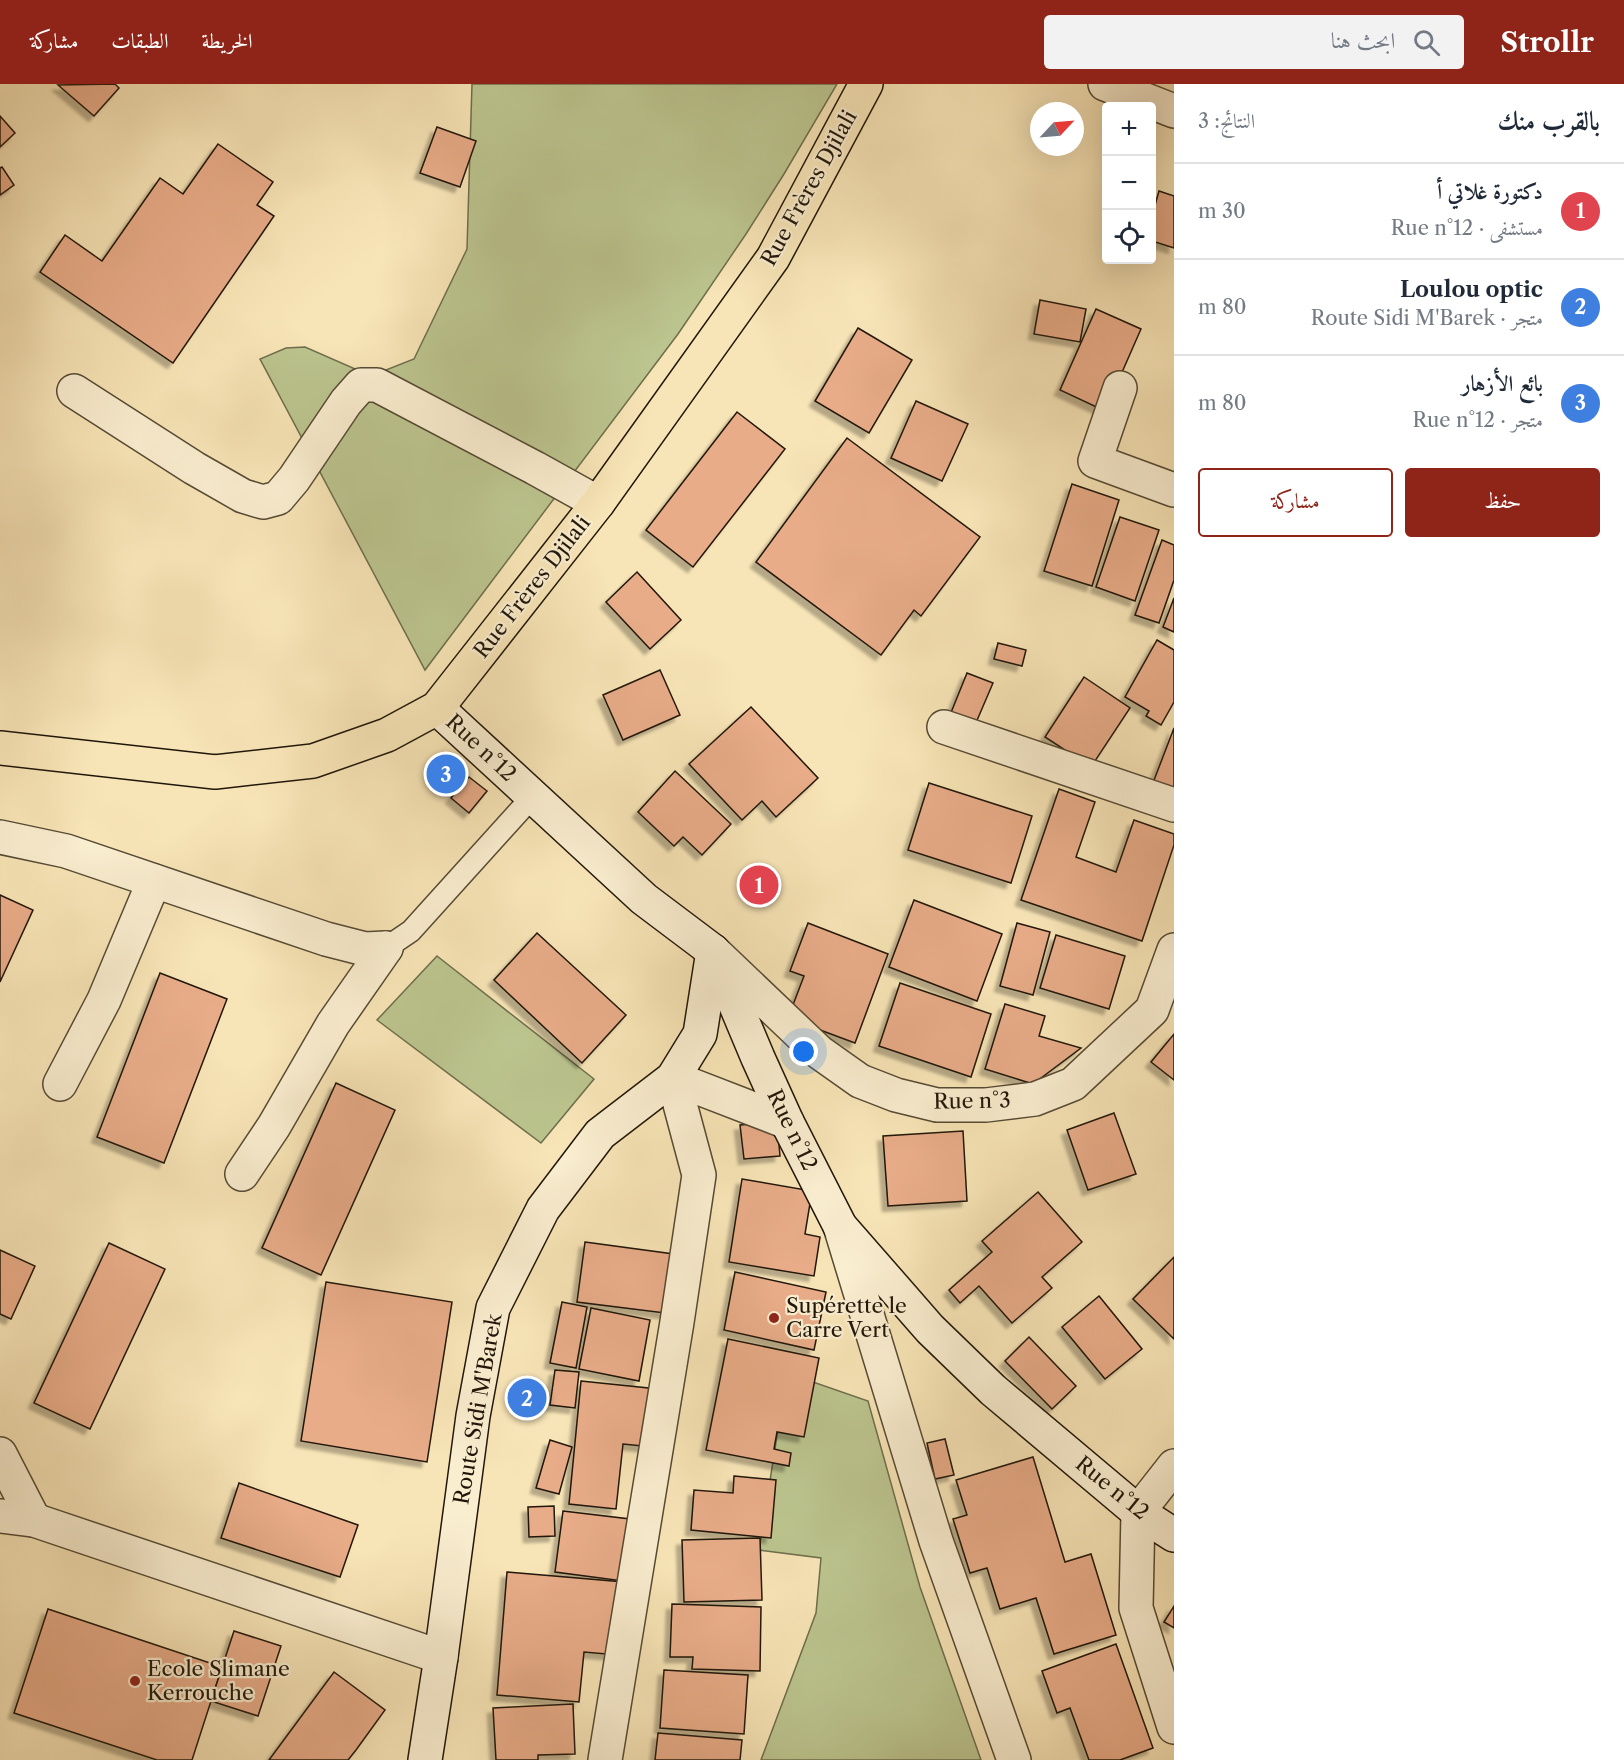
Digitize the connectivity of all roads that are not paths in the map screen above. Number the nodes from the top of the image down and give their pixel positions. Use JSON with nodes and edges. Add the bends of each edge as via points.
{"nodes":[{"id":1,"x":866,"y":84,"type":"edge"},
{"id":2,"x":1105,"y":84,"type":"edge"},
{"id":3,"x":1174,"y":111,"type":"edge"},
{"id":4,"x":1120,"y":388,"type":"dead end"},
{"id":5,"x":74,"y":391,"type":"dead end"},
{"id":6,"x":1174,"y":490,"type":"edge"},
{"id":7,"x":598,"y":503,"type":"junction"},
{"id":8,"x":437,"y":708,"type":"junction"},
{"id":9,"x":944,"y":727,"type":"dead end"},
{"id":10,"x":0,"y":748,"type":"edge"},
{"id":11,"x":533,"y":796,"type":"junction"},
{"id":12,"x":1174,"y":805,"type":"edge"},
{"id":13,"x":0,"y":837,"type":"edge"},
{"id":14,"x":154,"y":881,"type":"junction"},
{"id":15,"x":386,"y":948,"type":"junction"},
{"id":16,"x":1174,"y":950,"type":"edge"},
{"id":17,"x":713,"y":951,"type":"junction"},
{"id":18,"x":673,"y":1077,"type":"junction"},
{"id":19,"x":60,"y":1084,"type":"dead end"},
{"id":20,"x":788,"y":1122,"type":"junction"},
{"id":21,"x":243,"y":1174,"type":"dead end"},
{"id":22,"x":840,"y":1226,"type":"junction"},
{"id":23,"x":0,"y":1454,"type":"edge"},
{"id":24,"x":1174,"y":1466,"type":"edge"},
{"id":25,"x":1138,"y":1512,"type":"junction"},
{"id":26,"x":0,"y":1516,"type":"edge"},
{"id":27,"x":34,"y":1520,"type":"junction"},
{"id":28,"x":1174,"y":1535,"type":"edge"},
{"id":29,"x":441,"y":1657,"type":"junction"},
{"id":30,"x":1174,"y":1727,"type":"edge"},
{"id":31,"x":425,"y":1760,"type":"edge"},
{"id":32,"x":605,"y":1760,"type":"edge"},
{"id":33,"x":1014,"y":1760,"type":"edge"}],
"edges":[{"from":1,"to":7,"type":"main road","name":"Rue Frères Djilali","via":[[773,258]]},
{"from":2,"to":3,"type":"street"},
{"from":4,"to":6,"type":"street","via":[[1095,461]]},
{"from":5,"to":7,"type":"street","via":[[194,468],[243,496],[263,502],[278,498],[362,385],[376,385]]},
{"from":7,"to":8,"type":"main road","name":"Rue Frères Djilali"},
{"from":8,"to":10,"type":"main road","name":"Rue Frères Djilali","via":[[387,735],[313,761],[215,772]]},
{"from":8,"to":11,"type":"street","name":"Rue n°12"},
{"from":9,"to":12,"type":"street"},
{"from":11,"to":15,"type":"lane","via":[[411,931]]},
{"from":11,"to":17,"type":"street","name":"Rue n°12","via":[[644,899]]},
{"from":13,"to":14,"type":"street","via":[[66,851]]},
{"from":14,"to":15,"type":"street","via":[[326,939],[365,949]]},
{"from":14,"to":19,"type":"street","via":[[104,1000]]},
{"from":15,"to":21,"type":"street","via":[[333,1024]]},
{"from":16,"to":17,"type":"street","name":"Rue n°3","via":[[1152,1010],[1072,1084],[1035,1099],[986,1105],[937,1105],[861,1082],[819,1052]]},
{"from":17,"to":18,"type":"street","name":"Route Sidi M'Barek","via":[[700,1034]]},
{"from":17,"to":20,"type":"street","name":"Rue n°12"},
{"from":18,"to":20,"type":"street"},
{"from":18,"to":29,"type":"street","name":"Route Sidi M'Barek","via":[[600,1134],[543,1209],[493,1308],[473,1416]]},
{"from":18,"to":32,"type":"street","via":[[699,1175]]},
{"from":20,"to":22,"type":"street","name":"Rue n°12"},
{"from":22,"to":25,"type":"street","name":"Rue n°12","via":[[938,1337],[993,1390]]},
{"from":22,"to":33,"type":"street","via":[[936,1541]]},
{"from":23,"to":27,"type":"street"},
{"from":24,"to":25,"type":"street"},
{"from":25,"to":28,"type":"street","name":"Rue n°12"},
{"from":25,"to":30,"type":"street","via":[[1136,1608]]},
{"from":26,"to":27,"type":"street"},
{"from":27,"to":29,"type":"street"},
{"from":29,"to":31,"type":"street","name":"Route Sidi M'Barek"}]}
